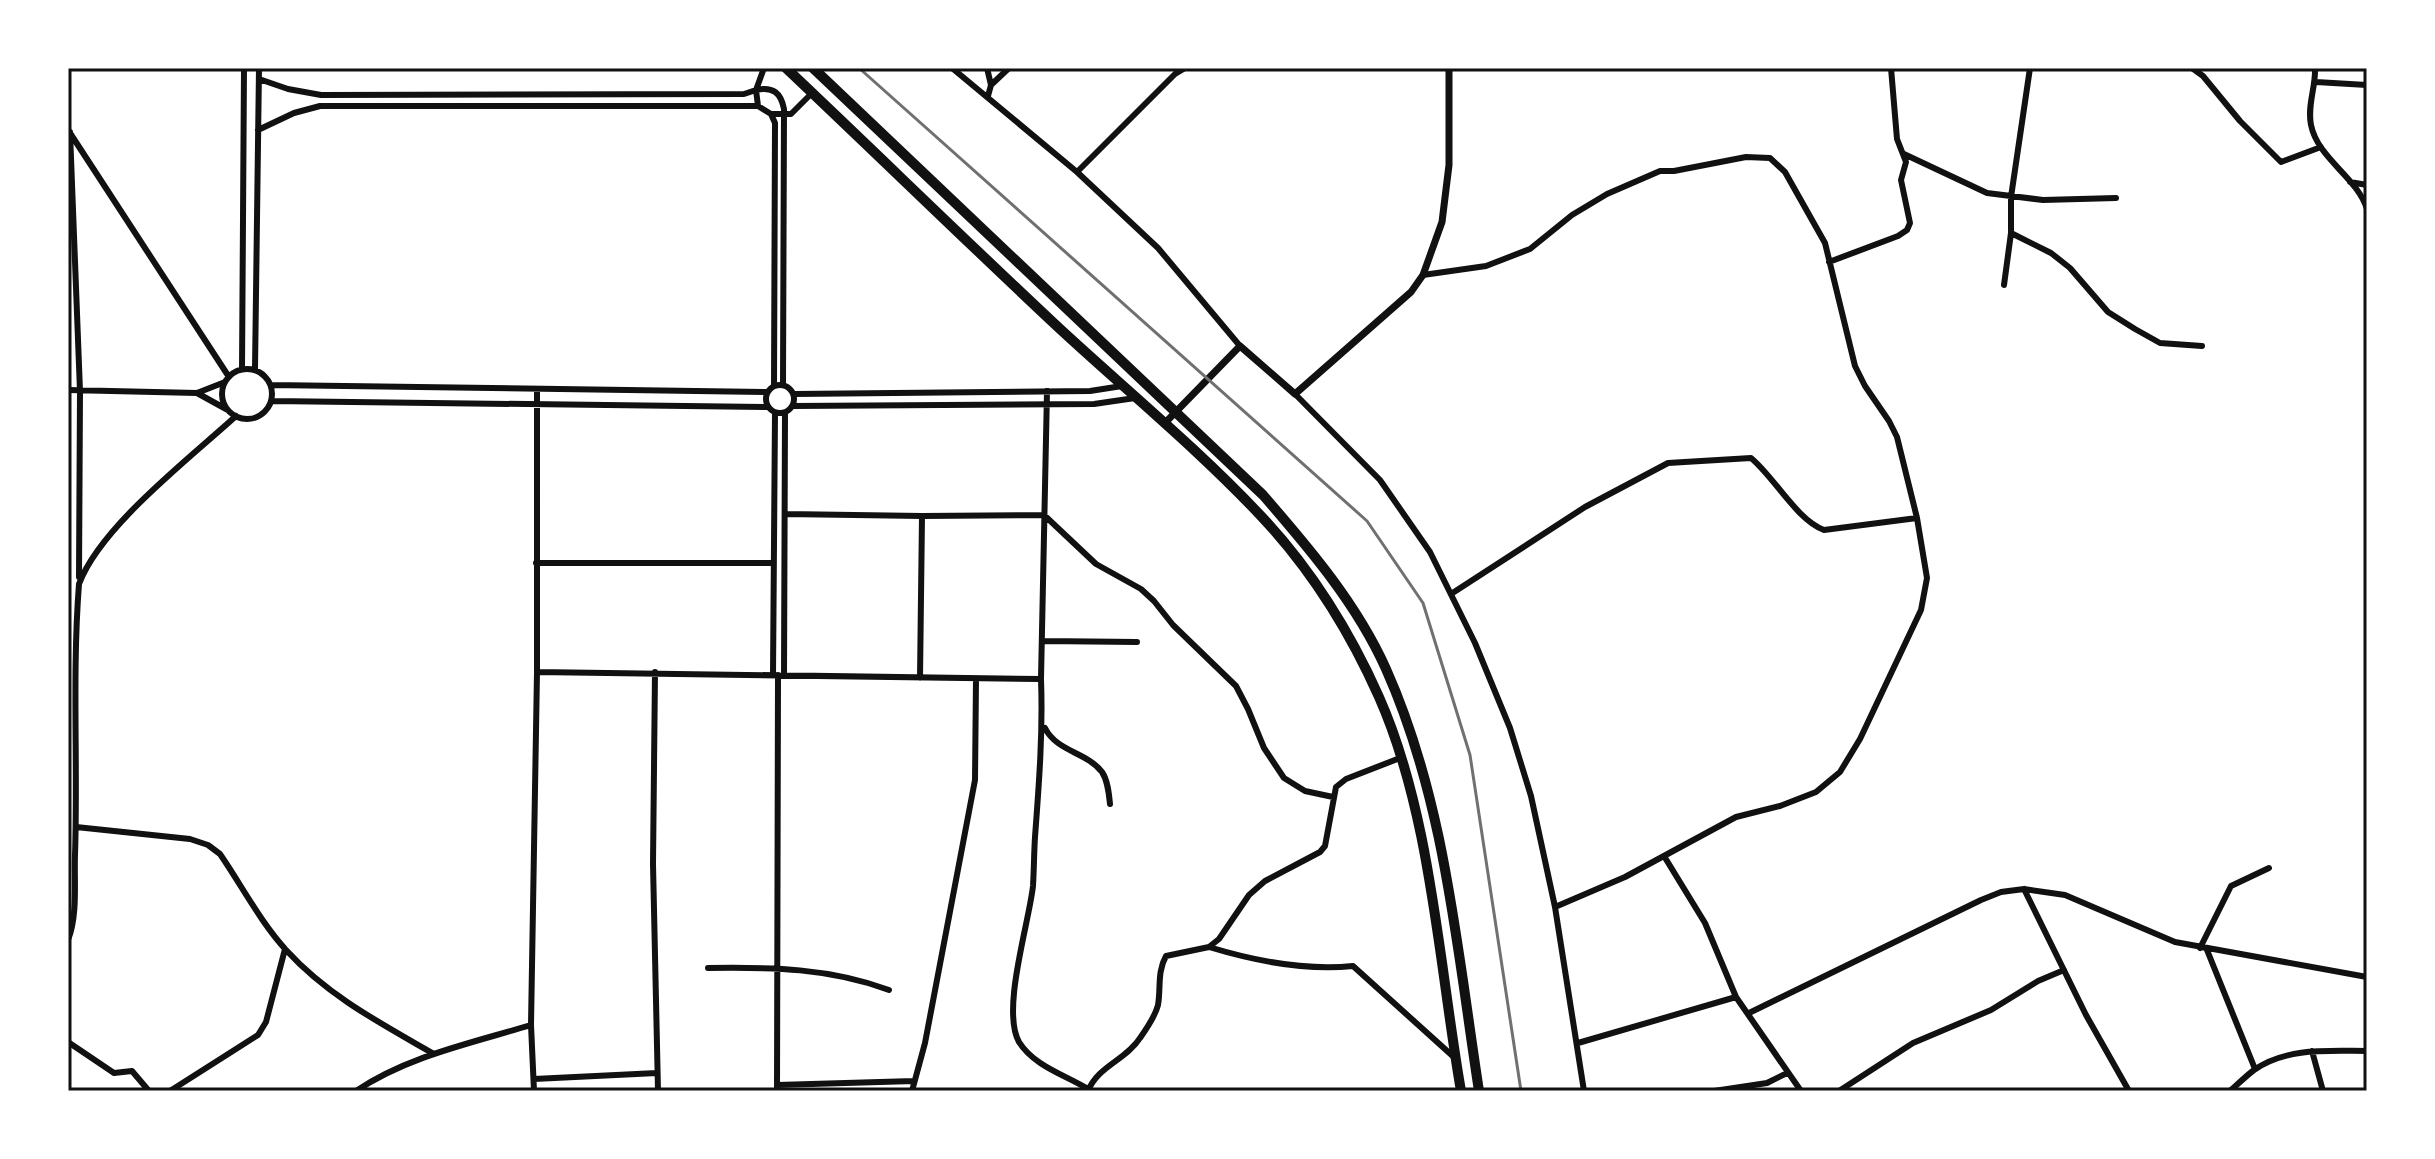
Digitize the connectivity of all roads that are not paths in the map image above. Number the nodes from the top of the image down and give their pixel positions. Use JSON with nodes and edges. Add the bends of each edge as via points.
{"nodes":[{"id":1,"x":244,"y":68,"type":"edge"},
{"id":2,"x":259,"y":68,"type":"edge"},
{"id":3,"x":764,"y":68,"type":"edge"},
{"id":4,"x":786,"y":68,"type":"edge"},
{"id":5,"x":813,"y":68,"type":"edge"},
{"id":6,"x":952,"y":68,"type":"edge"},
{"id":7,"x":987,"y":68,"type":"edge"},
{"id":8,"x":1009,"y":68,"type":"edge"},
{"id":9,"x":1185,"y":68,"type":"edge"},
{"id":10,"x":1449,"y":68,"type":"edge"},
{"id":11,"x":1891,"y":68,"type":"edge"},
{"id":12,"x":2030,"y":68,"type":"edge"},
{"id":13,"x":2192,"y":68,"type":"edge"},
{"id":14,"x":2315,"y":68,"type":"edge"},
{"id":15,"x":259,"y":79,"type":"junction"},
{"id":16,"x":2316,"y":82,"type":"junction"},
{"id":17,"x":991,"y":85,"type":"junction"},
{"id":18,"x":2367,"y":85,"type":"edge"},
{"id":19,"x":756,"y":90,"type":"junction"},
{"id":20,"x":812,"y":93,"type":"junction"},
{"id":21,"x":395,"y":95,"type":"junction"},
{"id":22,"x":988,"y":96,"type":"junction"},
{"id":23,"x":395,"y":106,"type":"junction"},
{"id":24,"x":758,"y":106,"type":"junction"},
{"id":25,"x":771,"y":114,"type":"junction"},
{"id":26,"x":784,"y":115,"type":"junction"},
{"id":27,"x":258,"y":130,"type":"junction"},
{"id":28,"x":69,"y":131,"type":"edge"},
{"id":29,"x":2321,"y":147,"type":"junction"},
{"id":30,"x":1904,"y":154,"type":"junction"},
{"id":31,"x":1077,"y":172,"type":"junction"},
{"id":32,"x":2350,"y":182,"type":"junction"},
{"id":33,"x":2367,"y":185,"type":"edge"},
{"id":34,"x":2011,"y":197,"type":"junction"},
{"id":35,"x":2116,"y":198,"type":"dead end"},
{"id":36,"x":2367,"y":209,"type":"edge"},
{"id":37,"x":2011,"y":233,"type":"junction"},
{"id":38,"x":1829,"y":262,"type":"junction"},
{"id":39,"x":1423,"y":275,"type":"junction"},
{"id":40,"x":2004,"y":285,"type":"dead end"},
{"id":41,"x":1240,"y":346,"type":"junction"},
{"id":42,"x":2202,"y":346,"type":"dead end"},
{"id":43,"x":242,"y":369,"type":"junction"},
{"id":44,"x":255,"y":369,"type":"junction"},
{"id":45,"x":227,"y":379,"type":"junction"},
{"id":46,"x":271,"y":385,"type":"junction"},
{"id":47,"x":783,"y":385,"type":"junction"},
{"id":48,"x":774,"y":386,"type":"junction"},
{"id":49,"x":1122,"y":386,"type":"junction"},
{"id":50,"x":68,"y":390,"type":"edge"},
{"id":51,"x":80,"y":391,"type":"junction"},
{"id":52,"x":537,"y":391,"type":"junction"},
{"id":53,"x":1047,"y":391,"type":"junction"},
{"id":54,"x":767,"y":392,"type":"junction"},
{"id":55,"x":197,"y":393,"type":"junction"},
{"id":56,"x":794,"y":394,"type":"junction"},
{"id":57,"x":1295,"y":394,"type":"junction"},
{"id":58,"x":1135,"y":398,"type":"junction"},
{"id":59,"x":272,"y":401,"type":"junction"},
{"id":60,"x":1047,"y":405,"type":"junction"},
{"id":61,"x":536,"y":406,"type":"junction"},
{"id":62,"x":793,"y":406,"type":"junction"},
{"id":63,"x":768,"y":407,"type":"junction"},
{"id":64,"x":228,"y":410,"type":"junction"},
{"id":65,"x":1175,"y":411,"type":"junction"},
{"id":66,"x":775,"y":413,"type":"junction"},
{"id":67,"x":785,"y":413,"type":"junction"},
{"id":68,"x":236,"y":416,"type":"junction"},
{"id":69,"x":1164,"y":424,"type":"junction"},
{"id":70,"x":786,"y":514,"type":"junction"},
{"id":71,"x":1044,"y":515,"type":"junction"},
{"id":72,"x":922,"y":516,"type":"junction"},
{"id":73,"x":1917,"y":518,"type":"junction"},
{"id":74,"x":536,"y":563,"type":"junction"},
{"id":75,"x":773,"y":563,"type":"junction"},
{"id":76,"x":79,"y":584,"type":"junction"},
{"id":77,"x":1451,"y":594,"type":"junction"},
{"id":78,"x":68,"y":612,"type":"edge"},
{"id":79,"x":77,"y":612,"type":"junction"},
{"id":80,"x":1043,"y":641,"type":"junction"},
{"id":81,"x":1137,"y":642,"type":"dead end"},
{"id":82,"x":537,"y":672,"type":"junction"},
{"id":83,"x":655,"y":672,"type":"junction"},
{"id":84,"x":779,"y":675,"type":"junction"},
{"id":85,"x":920,"y":678,"type":"junction"},
{"id":86,"x":976,"y":679,"type":"junction"},
{"id":87,"x":1041,"y":679,"type":"junction"},
{"id":88,"x":1043,"y":725,"type":"junction"},
{"id":89,"x":71,"y":737,"type":"edge"},
{"id":90,"x":1400,"y":758,"type":"junction"},
{"id":91,"x":1333,"y":797,"type":"junction"},
{"id":92,"x":1110,"y":804,"type":"dead end"},
{"id":93,"x":76,"y":827,"type":"junction"},
{"id":94,"x":1664,"y":856,"type":"junction"},
{"id":95,"x":2269,"y":868,"type":"dead end"},
{"id":96,"x":2024,"y":889,"type":"junction"},
{"id":97,"x":1555,"y":907,"type":"junction"},
{"id":98,"x":68,"y":940,"type":"edge"},
{"id":99,"x":1209,"y":947,"type":"junction"},
{"id":100,"x":285,"y":949,"type":"junction"},
{"id":101,"x":2203,"y":949,"type":"junction"},
{"id":102,"x":776,"y":967,"type":"junction"},
{"id":103,"x":708,"y":968,"type":"dead end"},
{"id":104,"x":2064,"y":970,"type":"junction"},
{"id":105,"x":2367,"y":977,"type":"edge"},
{"id":106,"x":889,"y":990,"type":"dead end"},
{"id":107,"x":1736,"y":997,"type":"junction"},
{"id":108,"x":1749,"y":1013,"type":"junction"},
{"id":109,"x":531,"y":1025,"type":"junction"},
{"id":110,"x":68,"y":1042,"type":"edge"},
{"id":111,"x":1578,"y":1043,"type":"junction"},
{"id":112,"x":2312,"y":1051,"type":"junction"},
{"id":113,"x":2367,"y":1051,"type":"edge"},
{"id":114,"x":434,"y":1054,"type":"junction"},
{"id":115,"x":1456,"y":1059,"type":"junction"},
{"id":116,"x":2255,"y":1069,"type":"junction"},
{"id":117,"x":657,"y":1073,"type":"junction"},
{"id":118,"x":1787,"y":1073,"type":"junction"},
{"id":119,"x":534,"y":1079,"type":"junction"},
{"id":120,"x":914,"y":1081,"type":"junction"},
{"id":121,"x":777,"y":1088,"type":"edge"},
{"id":122,"x":1088,"y":1090,"type":"edge"},
{"id":123,"x":149,"y":1091,"type":"edge"},
{"id":124,"x":170,"y":1091,"type":"edge"},
{"id":125,"x":356,"y":1091,"type":"edge"},
{"id":126,"x":534,"y":1091,"type":"edge"},
{"id":127,"x":658,"y":1091,"type":"edge"},
{"id":128,"x":912,"y":1091,"type":"edge"},
{"id":129,"x":1461,"y":1091,"type":"edge"},
{"id":130,"x":1479,"y":1091,"type":"edge"},
{"id":131,"x":1584,"y":1091,"type":"edge"},
{"id":132,"x":1714,"y":1091,"type":"edge"},
{"id":133,"x":1801,"y":1091,"type":"edge"},
{"id":134,"x":1839,"y":1091,"type":"edge"},
{"id":135,"x":2129,"y":1091,"type":"edge"},
{"id":136,"x":2230,"y":1091,"type":"edge"},
{"id":137,"x":2323,"y":1091,"type":"edge"}],
"edges":[{"from":1,"to":43,"type":"street"},
{"from":2,"to":15,"type":"street"},
{"from":3,"to":19,"type":"street"},
{"from":4,"to":20,"type":"highway"},
{"from":5,"to":65,"type":"highway"},
{"from":6,"to":22,"type":"street"},
{"from":7,"to":17,"type":"street"},
{"from":8,"to":17,"type":"street"},
{"from":9,"to":31,"type":"street"},
{"from":10,"to":39,"type":"street","via":[[1449,165],[1442,222]]},
{"from":11,"to":30,"type":"street","via":[[1897,139]]},
{"from":12,"to":34,"type":"street"},
{"from":13,"to":29,"type":"street","via":[[2281,162]]},
{"from":14,"to":16,"type":"street"},
{"from":15,"to":21,"type":"street","via":[[321,95]]},
{"from":15,"to":27,"type":"street"},
{"from":16,"to":18,"type":"street"},
{"from":16,"to":29,"type":"street","via":[[2311,128]]},
{"from":17,"to":22,"type":"street"},
{"from":19,"to":21,"type":"street"},
{"from":19,"to":24,"type":"street"},
{"from":19,"to":26,"type":"street","via":[[775,90],[782,97]]},
{"from":20,"to":26,"type":"street"},
{"from":20,"to":49,"type":"highway"},
{"from":21,"to":23,"type":"street"},
{"from":22,"to":31,"type":"street"},
{"from":23,"to":24,"type":"street"},
{"from":23,"to":27,"type":"street","via":[[320,106]]},
{"from":24,"to":25,"type":"street"},
{"from":25,"to":26,"type":"street"},
{"from":25,"to":48,"type":"street"},
{"from":26,"to":47,"type":"street"},
{"from":27,"to":44,"type":"street"},
{"from":28,"to":45,"type":"street"},
{"from":28,"to":51,"type":"street"},
{"from":29,"to":32,"type":"street"},
{"from":30,"to":34,"type":"street","via":[[1987,193]]},
{"from":30,"to":38,"type":"street","via":[[1901,180],[1907,230]]},
{"from":31,"to":41,"type":"street","via":[[1158,248]]},
{"from":32,"to":33,"type":"street"},
{"from":32,"to":36,"type":"street"},
{"from":34,"to":35,"type":"street"},
{"from":34,"to":37,"type":"street"},
{"from":37,"to":40,"type":"street"},
{"from":37,"to":42,"type":"street","via":[[2060,260],[2108,312],[2135,329],[2160,343]]},
{"from":38,"to":39,"type":"street","via":[[1825,243],[1785,172],[1770,158],[1746,157],[1660,171],[1572,215],[1530,249],[1486,266]]},
{"from":38,"to":73,"type":"street","via":[[1855,366],[1897,437]]},
{"from":39,"to":57,"type":"street","via":[[1411,292]]},
{"from":41,"to":57,"type":"street"},
{"from":41,"to":65,"type":"street"},
{"from":43,"to":44,"type":"street"},
{"from":43,"to":45,"type":"street"},
{"from":44,"to":46,"type":"street"},
{"from":45,"to":55,"type":"street"},
{"from":45,"to":64,"type":"street","via":[[223,401]]},
{"from":46,"to":52,"type":"street"},
{"from":46,"to":59,"type":"street"},
{"from":47,"to":48,"type":"street"},
{"from":47,"to":56,"type":"street"},
{"from":48,"to":54,"type":"street"},
{"from":49,"to":53,"type":"street"},
{"from":49,"to":58,"type":"highway"},
{"from":50,"to":51,"type":"street"},
{"from":51,"to":55,"type":"street"},
{"from":51,"to":76,"type":"street"},
{"from":52,"to":54,"type":"street"},
{"from":52,"to":61,"type":"street"},
{"from":53,"to":56,"type":"street"},
{"from":53,"to":60,"type":"street"},
{"from":54,"to":63,"type":"street"},
{"from":55,"to":64,"type":"street"},
{"from":56,"to":62,"type":"street"},
{"from":57,"to":77,"type":"street","via":[[1380,480],[1430,552]]},
{"from":58,"to":60,"type":"street"},
{"from":58,"to":69,"type":"highway"},
{"from":59,"to":61,"type":"street"},
{"from":59,"to":68,"type":"street","via":[[253,418]]},
{"from":60,"to":62,"type":"street"},
{"from":60,"to":71,"type":"street"},
{"from":61,"to":63,"type":"street"},
{"from":61,"to":74,"type":"street"},
{"from":62,"to":67,"type":"street"},
{"from":63,"to":66,"type":"street"},
{"from":64,"to":68,"type":"street"},
{"from":65,"to":69,"type":"street"},
{"from":65,"to":130,"type":"highway","via":[[1263,495],[1311,550],[1386,668],[1427,788],[1442,854]]},
{"from":66,"to":67,"type":"street"},
{"from":66,"to":75,"type":"street"},
{"from":67,"to":70,"type":"street"},
{"from":68,"to":76,"type":"street","via":[[120,525],[86,565]]},
{"from":69,"to":90,"type":"highway","via":[[1262,517],[1326,599],[1380,700]]},
{"from":70,"to":72,"type":"street"},
{"from":70,"to":84,"type":"street"},
{"from":71,"to":72,"type":"street"},
{"from":71,"to":80,"type":"street"},
{"from":71,"to":91,"type":"street","via":[[1096,564],[1148,595],[1236,686],[1284,778],[1305,791]]},
{"from":72,"to":85,"type":"street"},
{"from":73,"to":77,"type":"street","via":[[1824,530],[1805,517],[1751,458],[1668,463],[1585,507]]},
{"from":73,"to":94,"type":"street","via":[[1927,578],[1921,610],[1840,772],[1816,792],[1736,817]]},
{"from":74,"to":75,"type":"street"},
{"from":74,"to":82,"type":"street"},
{"from":75,"to":84,"type":"street"},
{"from":76,"to":79,"type":"street"},
{"from":77,"to":97,"type":"street","via":[[1510,728]]},
{"from":78,"to":79,"type":"street"},
{"from":79,"to":89,"type":"street"},
{"from":80,"to":81,"type":"street"},
{"from":80,"to":87,"type":"street"},
{"from":82,"to":83,"type":"street"},
{"from":82,"to":109,"type":"street"},
{"from":83,"to":84,"type":"street"},
{"from":83,"to":117,"type":"street"},
{"from":84,"to":85,"type":"street"},
{"from":84,"to":102,"type":"street"},
{"from":85,"to":86,"type":"street"},
{"from":86,"to":87,"type":"street"},
{"from":86,"to":120,"type":"street","via":[[975,780]]},
{"from":87,"to":88,"type":"street"},
{"from":88,"to":92,"type":"street","via":[[1055,743],[1102,773]]},
{"from":88,"to":122,"type":"street","via":[[1033,884],[1018,961],[1015,1031],[1037,1063]]},
{"from":89,"to":93,"type":"street"},
{"from":90,"to":91,"type":"street","via":[[1346,779]]},
{"from":90,"to":115,"type":"highway","via":[[1424,851]]},
{"from":91,"to":99,"type":"street","via":[[1325,846],[1265,881]]},
{"from":93,"to":98,"type":"street"},
{"from":93,"to":100,"type":"street","via":[[208,845],[220,854]]},
{"from":94,"to":97,"type":"street"},
{"from":94,"to":107,"type":"street","via":[[1705,923]]},
{"from":95,"to":101,"type":"street","via":[[2231,886]]},
{"from":96,"to":101,"type":"street","via":[[2065,895]]},
{"from":96,"to":104,"type":"street"},
{"from":96,"to":108,"type":"street","via":[[1981,900]]},
{"from":97,"to":111,"type":"street"},
{"from":99,"to":115,"type":"street","via":[[1264,961],[1353,966]]},
{"from":99,"to":122,"type":"street","via":[[1166,956],[1155,1016],[1137,1043],[1103,1069]]},
{"from":100,"to":114,"type":"street","via":[[338,997]]},
{"from":100,"to":124,"type":"street","via":[[258,1035]]},
{"from":101,"to":105,"type":"street"},
{"from":101,"to":116,"type":"street"},
{"from":102,"to":103,"type":"street"},
{"from":102,"to":106,"type":"street","via":[[842,975]]},
{"from":102,"to":121,"type":"street"},
{"from":104,"to":134,"type":"street","via":[[1991,1010],[1913,1043]]},
{"from":104,"to":135,"type":"street"},
{"from":107,"to":108,"type":"street"},
{"from":107,"to":111,"type":"street"},
{"from":108,"to":118,"type":"street"},
{"from":109,"to":114,"type":"street"},
{"from":109,"to":119,"type":"street"},
{"from":110,"to":123,"type":"street","via":[[114,1073],[132,1071]]},
{"from":111,"to":131,"type":"street"},
{"from":112,"to":113,"type":"street"},
{"from":112,"to":116,"type":"street"},
{"from":112,"to":137,"type":"street"},
{"from":114,"to":125,"type":"street"},
{"from":115,"to":129,"type":"highway"},
{"from":116,"to":136,"type":"street"},
{"from":117,"to":119,"type":"street"},
{"from":117,"to":127,"type":"street"},
{"from":118,"to":132,"type":"street","via":[[1767,1083]]},
{"from":118,"to":133,"type":"street"},
{"from":119,"to":126,"type":"street"},
{"from":120,"to":121,"type":"street"},
{"from":120,"to":128,"type":"street"}]}
